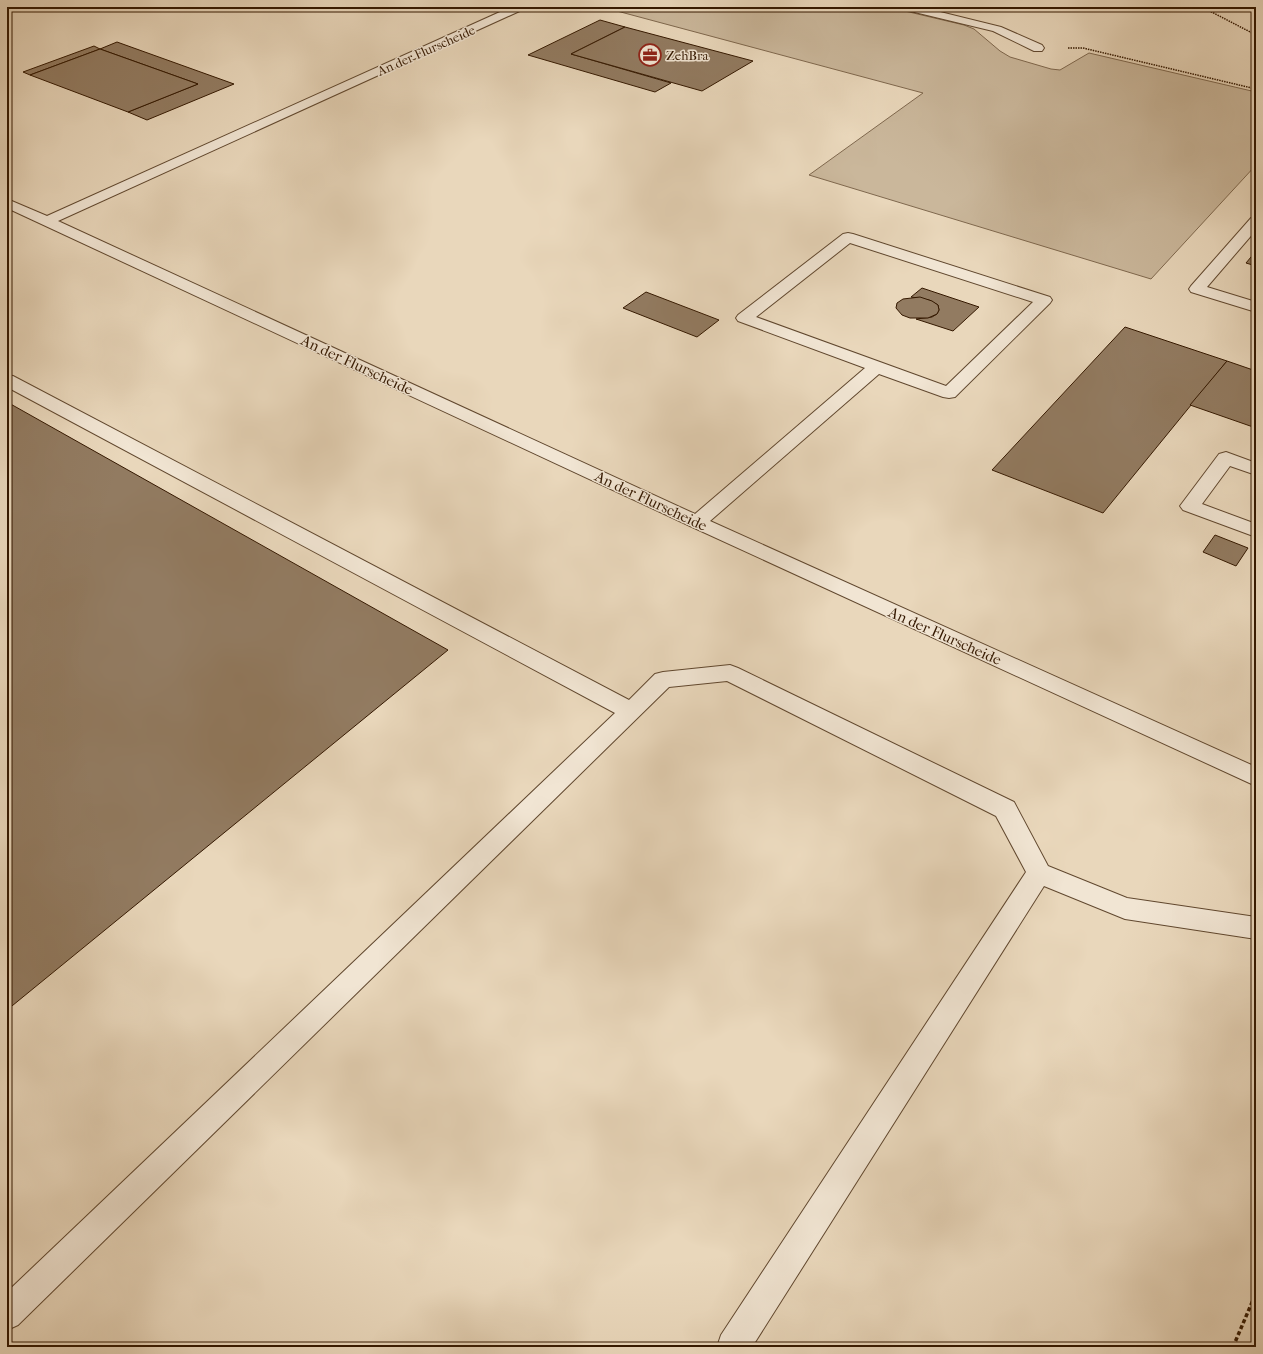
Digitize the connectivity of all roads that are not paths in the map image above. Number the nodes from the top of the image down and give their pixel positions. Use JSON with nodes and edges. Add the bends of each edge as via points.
{"nodes":[{"id":1,"x":520,"y":7,"type":"edge"},
{"id":2,"x":906,"y":7,"type":"edge"},
{"id":3,"x":1038,"y":48,"type":"road end"},
{"id":4,"x":7,"y":203,"type":"edge"},
{"id":5,"x":47,"y":221,"type":"junction"},
{"id":6,"x":1256,"y":222,"type":"edge"},
{"id":7,"x":1256,"y":307,"type":"edge"},
{"id":8,"x":877,"y":367,"type":"junction"},
{"id":9,"x":7,"y":380,"type":"edge"},
{"id":10,"x":1256,"y":469,"type":"edge"},
{"id":11,"x":697,"y":522,"type":"junction"},
{"id":12,"x":1256,"y":531,"type":"edge"},
{"id":13,"x":631,"y":710,"type":"junction"},
{"id":14,"x":1256,"y":777,"type":"edge"},
{"id":15,"x":1039,"y":873,"type":"junction"},
{"id":16,"x":1256,"y":928,"type":"edge"},
{"id":17,"x":7,"y":1314,"type":"edge"},
{"id":18,"x":733,"y":1347,"type":"edge"}],
"edges":[{"from":1,"to":5,"type":"street","name":"An der Flurscheide"},
{"from":2,"to":3,"type":"street","via":[[997,29]]},
{"from":4,"to":5,"type":"street","name":"An der Flurscheide"},
{"from":5,"to":11,"type":"street","name":"An der Flurscheide"},
{"from":6,"to":7,"type":"street","via":[[1197,289]]},
{"from":8,"to":8,"type":"street","via":[[949,393],[1044,300],[848,237],[744,318]]},
{"from":8,"to":11,"type":"street"},
{"from":9,"to":13,"type":"street"},
{"from":10,"to":12,"type":"street","via":[[1226,458],[1190,506]]},
{"from":11,"to":14,"type":"street","name":"An der Flurscheide"},
{"from":13,"to":15,"type":"street","via":[[663,680],[730,673],[1005,809]]},
{"from":13,"to":17,"type":"street"},
{"from":15,"to":16,"type":"street","via":[[1124,908]]},
{"from":15,"to":18,"type":"street"}]}
